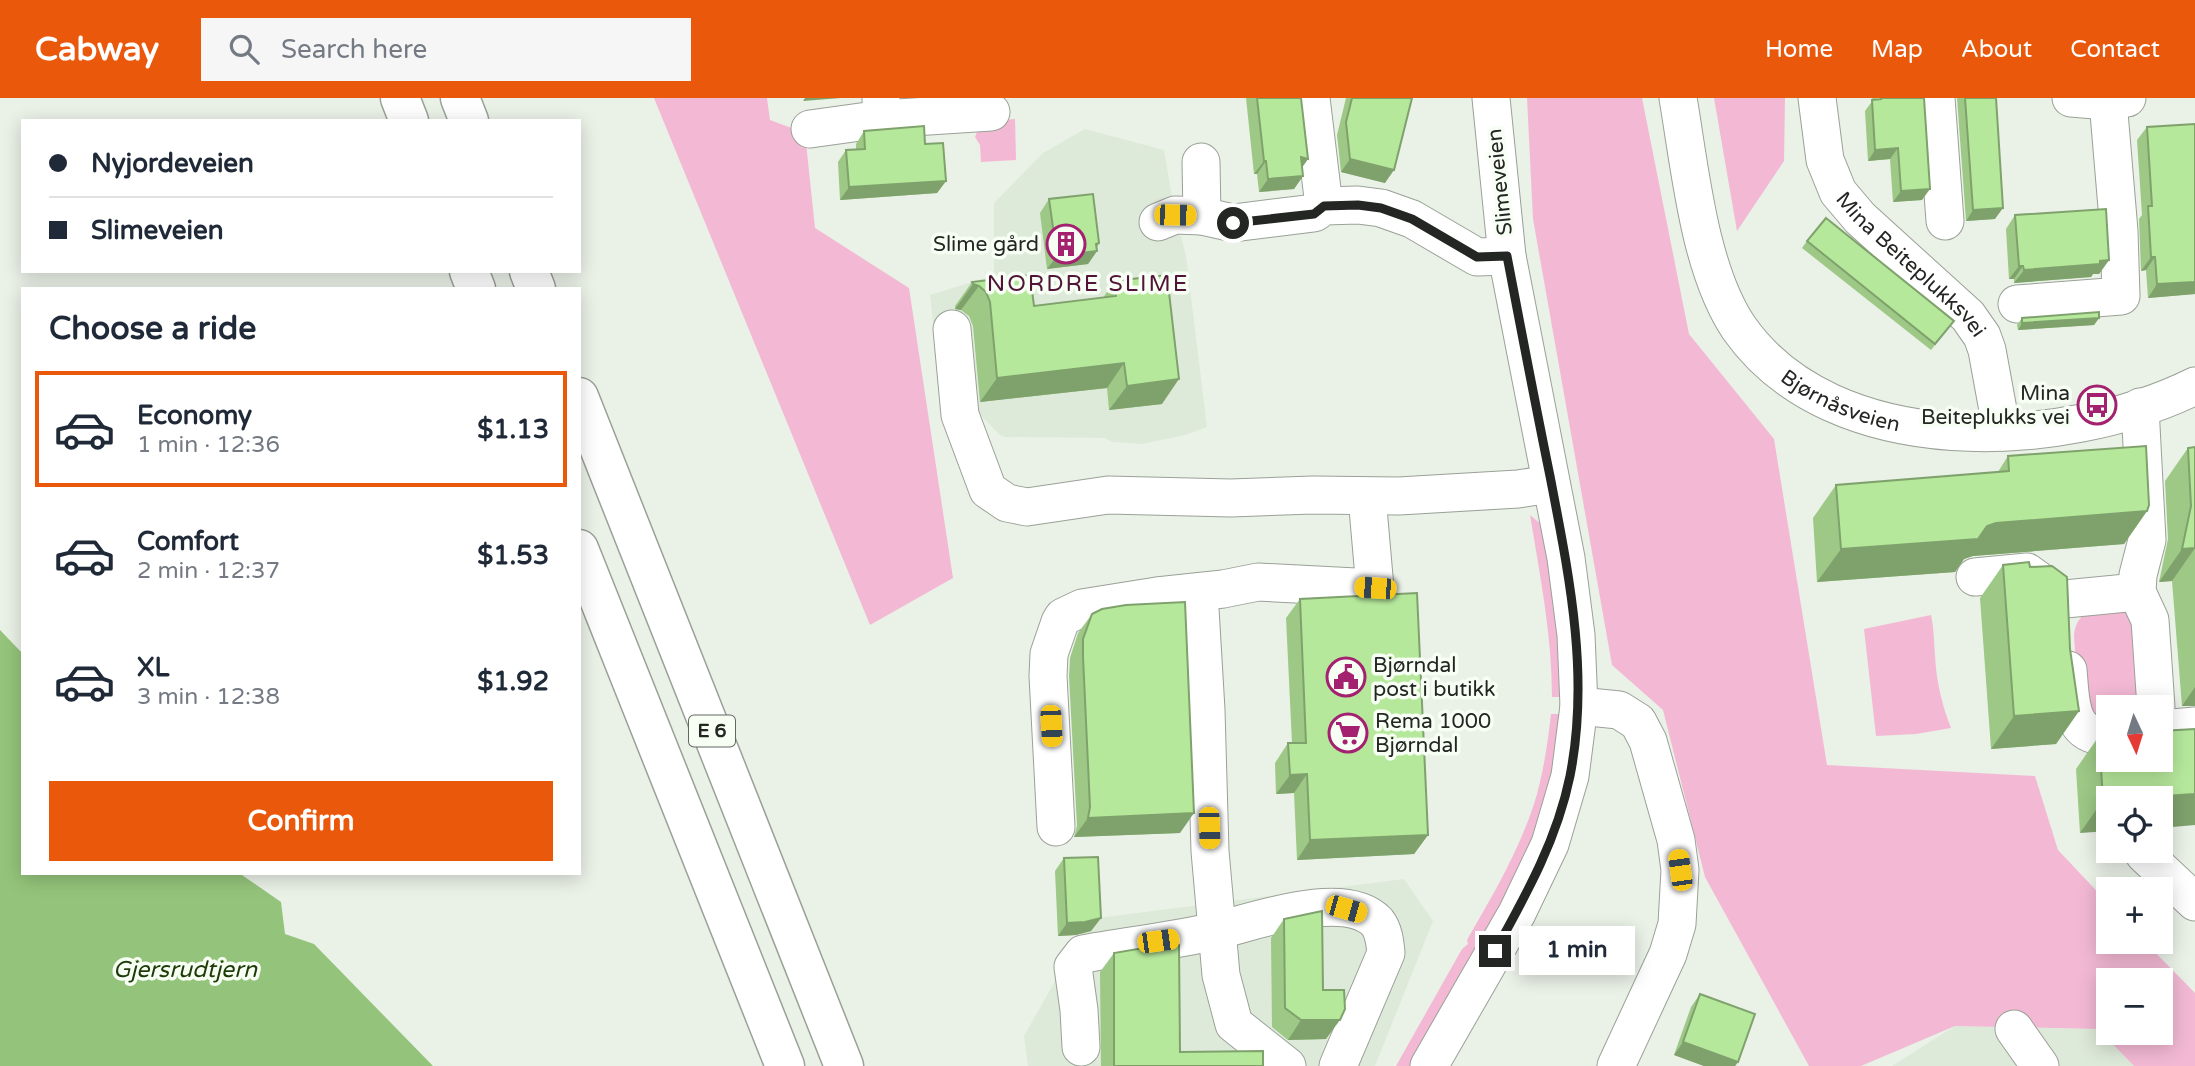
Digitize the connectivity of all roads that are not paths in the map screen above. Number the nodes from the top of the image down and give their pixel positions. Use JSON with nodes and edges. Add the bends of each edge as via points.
{"nodes":[{"id":1,"x":400,"y":98,"type":"edge"},
{"id":2,"x":460,"y":98,"type":"edge"},
{"id":3,"x":1311,"y":98,"type":"edge"},
{"id":4,"x":1491,"y":98,"type":"edge"},
{"id":5,"x":1678,"y":98,"type":"edge"},
{"id":6,"x":1818,"y":98,"type":"edge"},
{"id":7,"x":1936,"y":98,"type":"edge"},
{"id":8,"x":2071,"y":98,"type":"edge"},
{"id":9,"x":2118,"y":99,"type":"edge"},
{"id":10,"x":881,"y":108,"type":"edge"},
{"id":11,"x":991,"y":112,"type":"dead end"},
{"id":12,"x":408,"y":119,"type":"edge"},
{"id":13,"x":468,"y":119,"type":"edge"},
{"id":14,"x":810,"y":129,"type":"dead end"},
{"id":15,"x":1201,"y":162,"type":"dead end"},
{"id":16,"x":1324,"y":206,"type":"junction"},
{"id":17,"x":1202,"y":216,"type":"junction"},
{"id":18,"x":1945,"y":221,"type":"dead end"},
{"id":19,"x":1158,"y":222,"type":"dead end"},
{"id":20,"x":1507,"y":256,"type":"junction"},
{"id":21,"x":2017,"y":304,"type":"dead end"},
{"id":22,"x":952,"y":329,"type":"dead end"},
{"id":23,"x":2195,"y":386,"type":"edge"},
{"id":24,"x":581,"y":402,"type":"edge"},
{"id":25,"x":2140,"y":407,"type":"junction"},
{"id":26,"x":2002,"y":432,"type":"junction"},
{"id":27,"x":1551,"y":484,"type":"junction"},
{"id":28,"x":1367,"y":497,"type":"junction"},
{"id":29,"x":581,"y":554,"type":"edge"},
{"id":30,"x":1975,"y":577,"type":"dead end"},
{"id":31,"x":1199,"y":592,"type":"junction"},
{"id":32,"x":2137,"y":592,"type":"junction"},
{"id":33,"x":2065,"y":623,"type":"junction"},
{"id":34,"x":2155,"y":695,"type":"edge"},
{"id":35,"x":1579,"y":706,"type":"junction"},
{"id":36,"x":2195,"y":726,"type":"edge"},
{"id":37,"x":2174,"y":728,"type":"edge"},
{"id":38,"x":2096,"y":734,"type":"edge"},
{"id":39,"x":1056,"y":827,"type":"dead end"},
{"id":40,"x":2154,"y":863,"type":"edge"},
{"id":41,"x":2195,"y":902,"type":"edge"},
{"id":42,"x":1217,"y":930,"type":"junction"},
{"id":43,"x":2014,"y":1029,"type":"dead end"},
{"id":44,"x":1081,"y":1047,"type":"dead end"},
{"id":45,"x":785,"y":1066,"type":"edge"},
{"id":46,"x":844,"y":1066,"type":"edge"},
{"id":47,"x":1287,"y":1066,"type":"edge"},
{"id":48,"x":1338,"y":1066,"type":"edge"},
{"id":49,"x":1429,"y":1066,"type":"edge"},
{"id":50,"x":1616,"y":1066,"type":"edge"},
{"id":51,"x":2040,"y":1066,"type":"edge"}],
"edges":[{"from":1,"to":12,"type":"highway"},
{"from":2,"to":13,"type":"highway"},
{"from":3,"to":16,"type":"street"},
{"from":4,"to":20,"type":"street","name":"Slimeveien"},
{"from":5,"to":26,"type":"street","name":"Bjørnåsveien","via":[[1709,261],[1728,309],[1752,344],[1789,378],[1833,405],[1895,423],[1970,433]]},
{"from":6,"to":26,"type":"street","name":"Mina Beiteplukksvei","via":[[1825,160],[1839,192],[1860,218],[1969,316],[1982,336]]},
{"from":7,"to":18,"type":"street"},
{"from":8,"to":9,"type":"street"},
{"from":9,"to":21,"type":"street","via":[[2121,296]]},
{"from":10,"to":11,"type":"street"},
{"from":10,"to":14,"type":"street"},
{"from":15,"to":17,"type":"street"},
{"from":16,"to":17,"type":"street","via":[[1314,214],[1233,223]]},
{"from":16,"to":20,"type":"street","via":[[1381,208],[1412,219],[1477,257]]},
{"from":17,"to":19,"type":"street","via":[[1175,215]]},
{"from":20,"to":27,"type":"street","name":"Slimeveien"},
{"from":22,"to":28,"type":"street","via":[[960,415],[988,490],[1007,503],[1027,507],[1108,495]]},
{"from":23,"to":25,"type":"street","name":"Bjørnåsveien"},
{"from":24,"to":46,"type":"highway","number":"E 6"},
{"from":25,"to":26,"type":"street","name":"Bjørnåsveien","via":[[2057,427]]},
{"from":25,"to":32,"type":"street","via":[[2147,540]]},
{"from":27,"to":28,"type":"street"},
{"from":27,"to":35,"type":"street","name":"Slimeveien","via":[[1572,599]]},
{"from":28,"to":31,"type":"street","via":[[1375,588],[1258,582]]},
{"from":29,"to":45,"type":"highway","number":"E 6"},
{"from":30,"to":33,"type":"street","via":[[2027,572]]},
{"from":31,"to":39,"type":"street","via":[[1082,608],[1063,617],[1049,654],[1048,676]]},
{"from":31,"to":42,"type":"street"},
{"from":32,"to":33,"type":"street"},
{"from":32,"to":34,"type":"street","via":[[2150,620]]},
{"from":33,"to":38,"type":"street","via":[[2075,719]]},
{"from":35,"to":49,"type":"street","name":"Slimeveien","via":[[1570,776],[1550,844],[1517,913]]},
{"from":35,"to":50,"type":"street","via":[[1619,710],[1637,722],[1648,741],[1680,870],[1678,924]]},
{"from":36,"to":37,"type":"street"},
{"from":40,"to":41,"type":"street"},
{"from":42,"to":44,"type":"street","via":[[1083,954],[1073,967]]},
{"from":42,"to":47,"type":"street","via":[[1221,975],[1234,1024]]},
{"from":42,"to":48,"type":"street","via":[[1311,908],[1346,909],[1377,922],[1386,953]]},
{"from":43,"to":51,"type":"street"}]}
